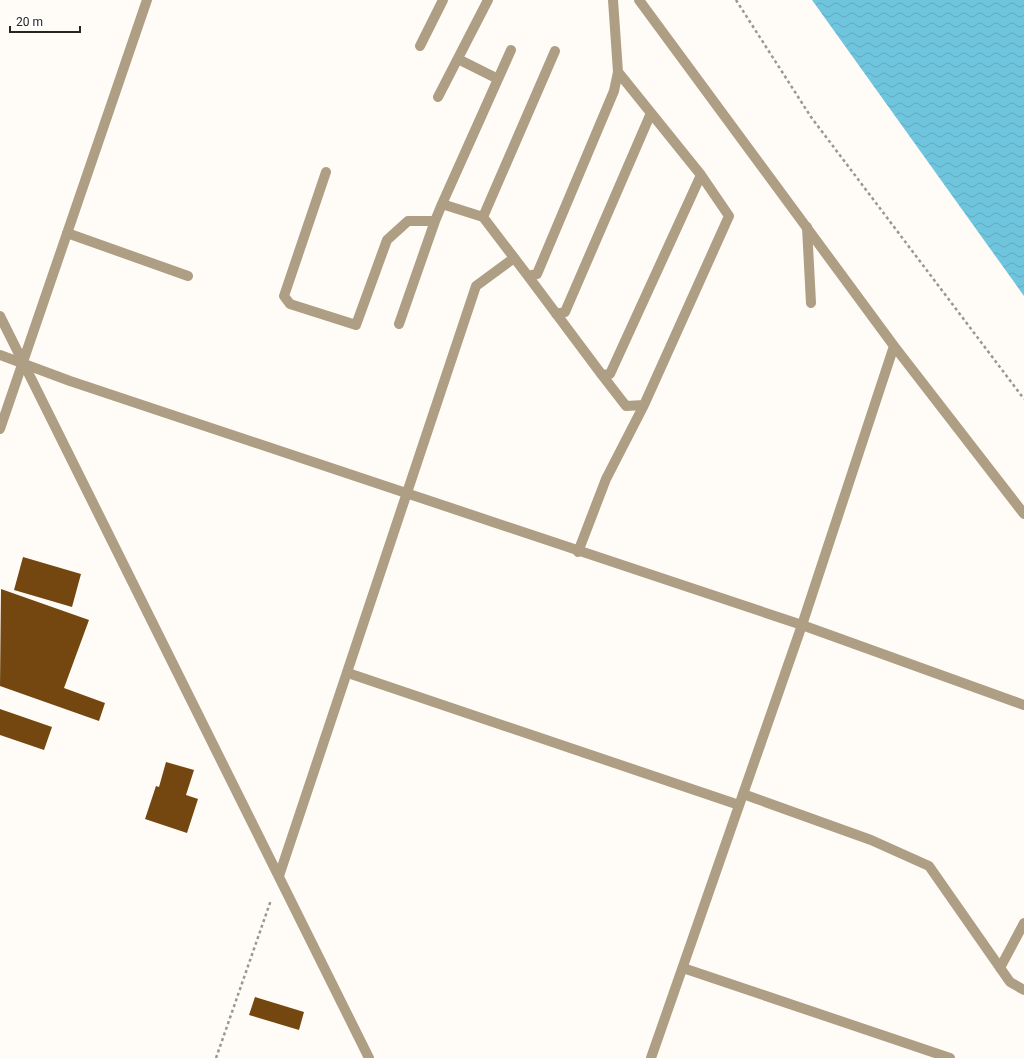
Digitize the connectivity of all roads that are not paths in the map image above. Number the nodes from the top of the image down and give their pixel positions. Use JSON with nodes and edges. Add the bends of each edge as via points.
{"nodes":[{"id":1,"x":147,"y":0,"type":"edge"},
{"id":2,"x":443,"y":0,"type":"edge"},
{"id":3,"x":488,"y":0,"type":"edge"},
{"id":4,"x":613,"y":0,"type":"edge"},
{"id":5,"x":639,"y":0,"type":"edge"},
{"id":6,"x":420,"y":46,"type":"dead end"},
{"id":7,"x":511,"y":50,"type":"dead end"},
{"id":8,"x":556,"y":51,"type":"dead end"},
{"id":9,"x":458,"y":59,"type":"junction"},
{"id":10,"x":618,"y":72,"type":"junction"},
{"id":11,"x":498,"y":79,"type":"junction"},
{"id":12,"x":438,"y":97,"type":"dead end"},
{"id":13,"x":650,"y":113,"type":"junction"},
{"id":14,"x":326,"y":172,"type":"dead end"},
{"id":15,"x":701,"y":175,"type":"junction"},
{"id":16,"x":442,"y":204,"type":"junction"},
{"id":17,"x":483,"y":217,"type":"junction"},
{"id":18,"x":435,"y":221,"type":"junction"},
{"id":19,"x":807,"y":227,"type":"junction"},
{"id":20,"x":67,"y":233,"type":"junction"},
{"id":21,"x":514,"y":258,"type":"junction"},
{"id":22,"x":188,"y":276,"type":"dead end"},
{"id":23,"x":528,"y":276,"type":"junction"},
{"id":24,"x":811,"y":302,"type":"dead end"},
{"id":25,"x":556,"y":314,"type":"junction"},
{"id":26,"x":0,"y":316,"type":"edge"},
{"id":27,"x":399,"y":324,"type":"dead end"},
{"id":28,"x":894,"y":346,"type":"junction"},
{"id":29,"x":0,"y":355,"type":"edge"},
{"id":30,"x":22,"y":363,"type":"junction"},
{"id":31,"x":602,"y":375,"type":"junction"},
{"id":32,"x":644,"y":405,"type":"junction"},
{"id":33,"x":0,"y":428,"type":"edge"},
{"id":34,"x":408,"y":494,"type":"junction"},
{"id":35,"x":1024,"y":514,"type":"edge"},
{"id":36,"x":578,"y":552,"type":"junction"},
{"id":37,"x":802,"y":625,"type":"junction"},
{"id":38,"x":348,"y":673,"type":"junction"},
{"id":39,"x":1024,"y":705,"type":"edge"},
{"id":40,"x":743,"y":794,"type":"junction"},
{"id":41,"x":739,"y":805,"type":"junction"},
{"id":42,"x":279,"y":876,"type":"junction"},
{"id":43,"x":1024,"y":924,"type":"edge"},
{"id":44,"x":683,"y":968,"type":"junction"},
{"id":45,"x":1000,"y":968,"type":"junction"},
{"id":46,"x":1024,"y":990,"type":"edge"},
{"id":47,"x":369,"y":1058,"type":"edge"},
{"id":48,"x":652,"y":1058,"type":"edge"},
{"id":49,"x":950,"y":1058,"type":"edge"}],
"edges":[{"from":1,"to":20,"type":"street"},
{"from":2,"to":6,"type":"street"},
{"from":3,"to":9,"type":"street"},
{"from":4,"to":10,"type":"street"},
{"from":5,"to":19,"type":"street"},
{"from":7,"to":11,"type":"street"},
{"from":8,"to":17,"type":"street"},
{"from":9,"to":11,"type":"street"},
{"from":9,"to":12,"type":"street"},
{"from":10,"to":13,"type":"street"},
{"from":10,"to":23,"type":"street","via":[[614,91],[537,274]]},
{"from":11,"to":16,"type":"street"},
{"from":13,"to":15,"type":"street"},
{"from":13,"to":25,"type":"street","via":[[565,312]]},
{"from":14,"to":18,"type":"street","via":[[284,296],[290,304],[356,325],[387,240],[408,221]]},
{"from":15,"to":31,"type":"street","via":[[610,374]]},
{"from":15,"to":32,"type":"street","via":[[729,216]]},
{"from":16,"to":17,"type":"street"},
{"from":16,"to":18,"type":"street"},
{"from":17,"to":21,"type":"street"},
{"from":18,"to":27,"type":"street"},
{"from":19,"to":24,"type":"street"},
{"from":19,"to":28,"type":"street"},
{"from":20,"to":22,"type":"street"},
{"from":20,"to":30,"type":"street"},
{"from":21,"to":23,"type":"street"},
{"from":21,"to":34,"type":"street","via":[[476,286]]},
{"from":23,"to":25,"type":"street"},
{"from":25,"to":31,"type":"street"},
{"from":26,"to":30,"type":"street"},
{"from":28,"to":35,"type":"street"},
{"from":28,"to":37,"type":"street"},
{"from":29,"to":30,"type":"street"},
{"from":30,"to":33,"type":"street"},
{"from":30,"to":34,"type":"street"},
{"from":30,"to":42,"type":"street"},
{"from":31,"to":32,"type":"street","via":[[626,406]]},
{"from":32,"to":36,"type":"street","via":[[606,479]]},
{"from":34,"to":36,"type":"street"},
{"from":34,"to":38,"type":"street"},
{"from":36,"to":37,"type":"street"},
{"from":37,"to":39,"type":"street"},
{"from":37,"to":40,"type":"street"},
{"from":38,"to":41,"type":"street"},
{"from":38,"to":42,"type":"street"},
{"from":40,"to":41,"type":"street"},
{"from":40,"to":45,"type":"street","via":[[871,840],[929,866]]},
{"from":41,"to":44,"type":"street"},
{"from":42,"to":47,"type":"street"},
{"from":43,"to":45,"type":"street"},
{"from":44,"to":48,"type":"street"},
{"from":44,"to":49,"type":"street"},
{"from":45,"to":46,"type":"street","via":[[1010,982]]}]}
